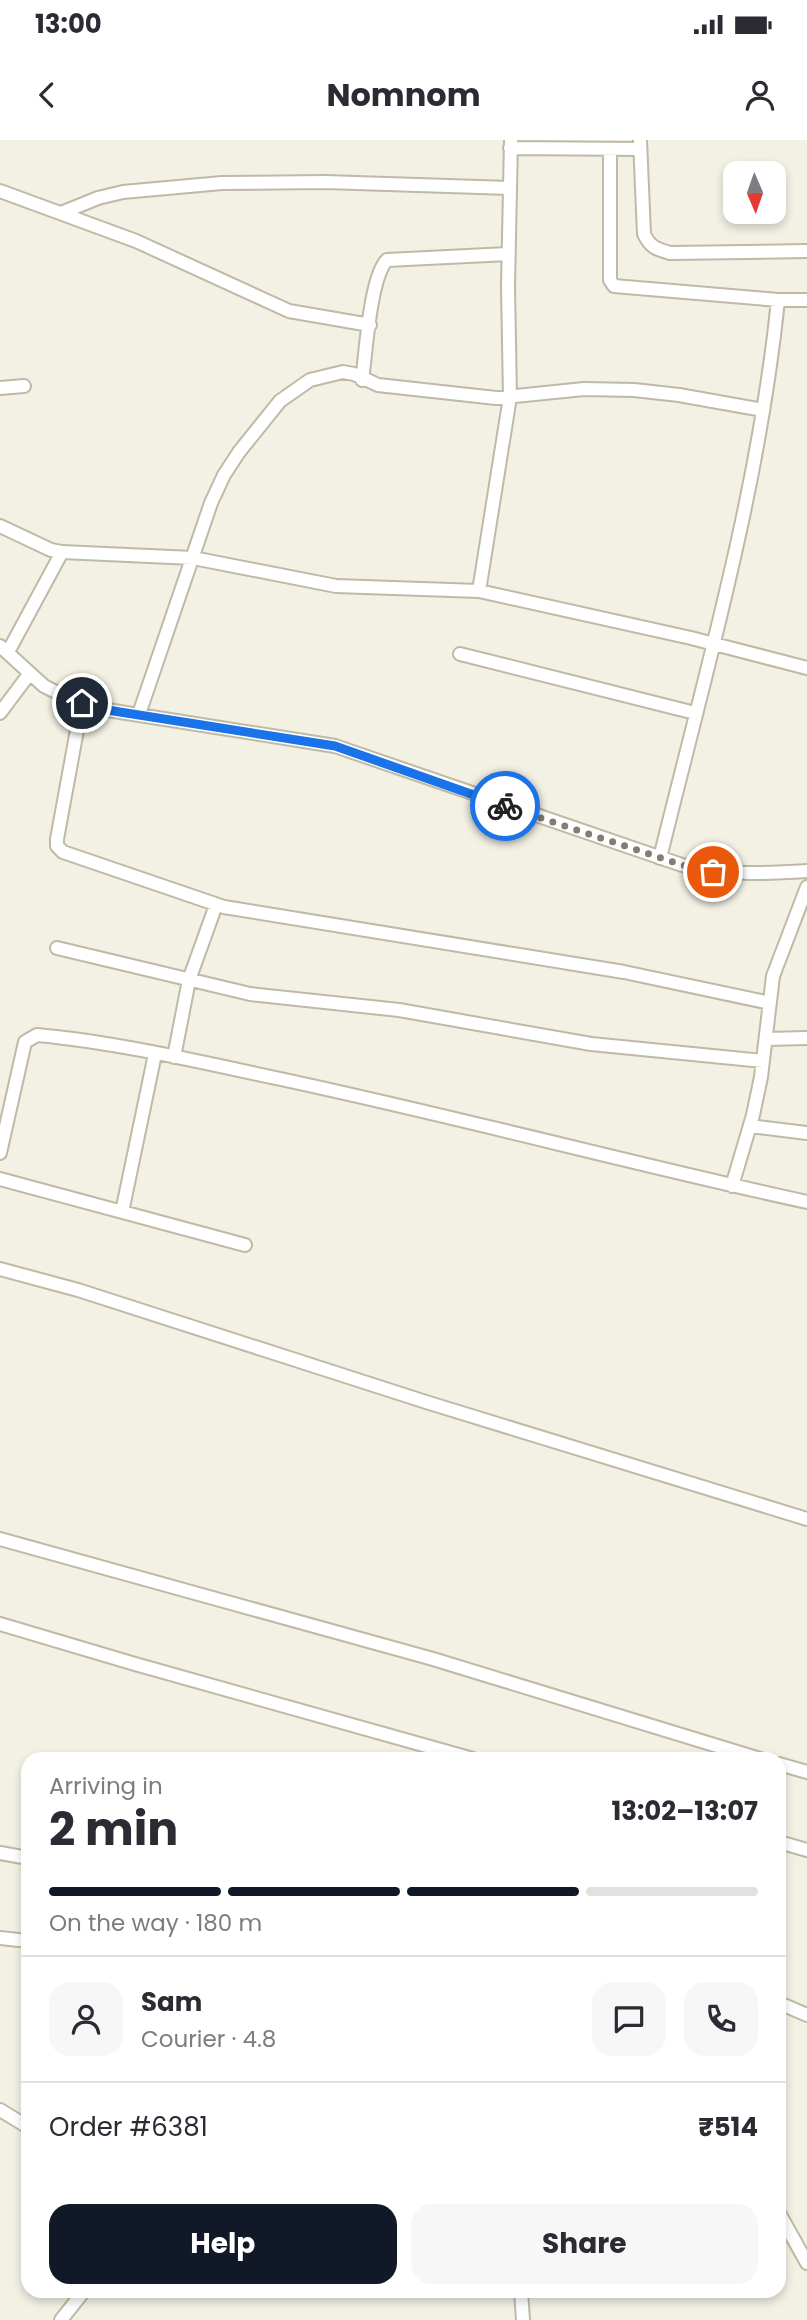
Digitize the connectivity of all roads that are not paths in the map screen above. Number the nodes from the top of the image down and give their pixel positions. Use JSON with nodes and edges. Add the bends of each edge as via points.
{"nodes":[{"id":1,"x":511,"y":144,"type":"edge"},
{"id":2,"x":640,"y":145,"type":"edge"},
{"id":3,"x":610,"y":150,"type":"junction"},
{"id":4,"x":510,"y":188,"type":"junction"},
{"id":5,"x":0,"y":191,"type":"edge"},
{"id":6,"x":61,"y":214,"type":"junction"},
{"id":7,"x":807,"y":251,"type":"edge"},
{"id":8,"x":508,"y":254,"type":"junction"},
{"id":9,"x":778,"y":300,"type":"junction"},
{"id":10,"x":807,"y":300,"type":"edge"},
{"id":11,"x":370,"y":326,"type":"junction"},
{"id":12,"x":362,"y":380,"type":"junction"},
{"id":13,"x":24,"y":386,"type":"dead end"},
{"id":14,"x":0,"y":388,"type":"edge"},
{"id":15,"x":510,"y":397,"type":"junction"},
{"id":16,"x":763,"y":410,"type":"junction"},
{"id":17,"x":0,"y":526,"type":"edge"},
{"id":18,"x":62,"y":552,"type":"junction"},
{"id":19,"x":193,"y":558,"type":"junction"},
{"id":20,"x":479,"y":591,"type":"junction"},
{"id":21,"x":712,"y":644,"type":"junction"},
{"id":22,"x":4,"y":649,"type":"edge"},
{"id":23,"x":460,"y":654,"type":"dead end"},
{"id":24,"x":807,"y":668,"type":"edge"},
{"id":25,"x":30,"y":673,"type":"junction"},
{"id":26,"x":82,"y":703,"type":"junction"},
{"id":27,"x":0,"y":713,"type":"edge"},
{"id":28,"x":695,"y":713,"type":"junction"},
{"id":29,"x":139,"y":714,"type":"junction"},
{"id":30,"x":660,"y":858,"type":"junction"},
{"id":31,"x":807,"y":871,"type":"edge"},
{"id":32,"x":807,"y":887,"type":"edge"},
{"id":33,"x":216,"y":905,"type":"junction"},
{"id":34,"x":57,"y":948,"type":"dead end"},
{"id":35,"x":189,"y":981,"type":"junction"},
{"id":36,"x":770,"y":1003,"type":"junction"},
{"id":37,"x":807,"y":1038,"type":"edge"},
{"id":38,"x":766,"y":1039,"type":"junction"},
{"id":39,"x":155,"y":1054,"type":"junction"},
{"id":40,"x":174,"y":1057,"type":"junction"},
{"id":41,"x":763,"y":1061,"type":"junction"},
{"id":42,"x":6,"y":1100,"type":"edge"},
{"id":43,"x":750,"y":1126,"type":"junction"},
{"id":44,"x":807,"y":1133,"type":"edge"},
{"id":45,"x":0,"y":1153,"type":"edge"},
{"id":46,"x":0,"y":1179,"type":"edge"},
{"id":47,"x":732,"y":1186,"type":"junction"},
{"id":48,"x":807,"y":1202,"type":"edge"},
{"id":49,"x":122,"y":1212,"type":"junction"},
{"id":50,"x":245,"y":1245,"type":"dead end"},
{"id":51,"x":0,"y":1269,"type":"edge"},
{"id":52,"x":807,"y":1519,"type":"edge"},
{"id":53,"x":0,"y":1539,"type":"edge"},
{"id":54,"x":0,"y":1624,"type":"edge"},
{"id":55,"x":448,"y":1752,"type":"edge"},
{"id":56,"x":737,"y":1752,"type":"edge"},
{"id":57,"x":786,"y":1766,"type":"edge"},
{"id":58,"x":807,"y":1772,"type":"edge"},
{"id":59,"x":786,"y":1844,"type":"edge"},
{"id":60,"x":807,"y":1850,"type":"edge"},
{"id":61,"x":0,"y":1853,"type":"edge"},
{"id":62,"x":21,"y":1857,"type":"edge"},
{"id":63,"x":0,"y":1938,"type":"edge"},
{"id":64,"x":21,"y":1940,"type":"edge"},
{"id":65,"x":786,"y":2006,"type":"edge"},
{"id":66,"x":807,"y":2015,"type":"edge"},
{"id":67,"x":0,"y":2110,"type":"edge"},
{"id":68,"x":21,"y":2123,"type":"edge"},
{"id":69,"x":786,"y":2226,"type":"edge"},
{"id":70,"x":807,"y":2263,"type":"edge"},
{"id":71,"x":78,"y":2298,"type":"edge"},
{"id":72,"x":521,"y":2298,"type":"edge"},
{"id":73,"x":61,"y":2320,"type":"edge"},
{"id":74,"x":523,"y":2320,"type":"edge"}],
"edges":[{"from":1,"to":3,"type":"street"},
{"from":1,"to":4,"type":"street"},
{"from":2,"to":3,"type":"street"},
{"from":2,"to":7,"type":"street","via":[[648,244],[670,253]]},
{"from":3,"to":9,"type":"street","via":[[610,280],[614,286]]},
{"from":4,"to":6,"type":"street","via":[[222,183],[122,192]]},
{"from":4,"to":8,"type":"street"},
{"from":5,"to":6,"type":"street"},
{"from":6,"to":11,"type":"street","via":[[136,241],[289,311]]},
{"from":8,"to":11,"type":"street","via":[[387,260],[380,267]]},
{"from":8,"to":15,"type":"street"},
{"from":9,"to":10,"type":"street"},
{"from":9,"to":16,"type":"street"},
{"from":11,"to":12,"type":"street"},
{"from":12,"to":15,"type":"street"},
{"from":12,"to":19,"type":"street","via":[[343,372],[310,380],[280,401],[224,475]]},
{"from":13,"to":14,"type":"street"},
{"from":15,"to":16,"type":"street","via":[[584,389],[634,390]]},
{"from":15,"to":20,"type":"street"},
{"from":16,"to":21,"type":"street"},
{"from":17,"to":18,"type":"street"},
{"from":18,"to":19,"type":"street"},
{"from":18,"to":22,"type":"street"},
{"from":19,"to":20,"type":"street","via":[[336,586]]},
{"from":19,"to":29,"type":"street"},
{"from":20,"to":21,"type":"street"},
{"from":21,"to":24,"type":"street"},
{"from":21,"to":28,"type":"street"},
{"from":22,"to":25,"type":"street"},
{"from":23,"to":28,"type":"street"},
{"from":25,"to":26,"type":"street","via":[[44,686]]},
{"from":25,"to":27,"type":"street"},
{"from":26,"to":29,"type":"street"},
{"from":26,"to":33,"type":"street","via":[[57,846],[80,859]]},
{"from":28,"to":30,"type":"street"},
{"from":29,"to":30,"type":"street","via":[[335,746]]},
{"from":30,"to":31,"type":"street","via":[[713,872]]},
{"from":32,"to":36,"type":"street","via":[[773,976]]},
{"from":33,"to":35,"type":"street"},
{"from":33,"to":36,"type":"street","via":[[624,972]]},
{"from":34,"to":35,"type":"street"},
{"from":35,"to":40,"type":"street"},
{"from":35,"to":41,"type":"street","via":[[250,994],[399,1010],[591,1044]]},
{"from":36,"to":38,"type":"street"},
{"from":37,"to":38,"type":"street"},
{"from":38,"to":41,"type":"street"},
{"from":39,"to":40,"type":"street"},
{"from":39,"to":42,"type":"street","via":[[37,1035],[25,1042]]},
{"from":39,"to":49,"type":"street"},
{"from":40,"to":47,"type":"street","via":[[454,1118]]},
{"from":41,"to":43,"type":"street"},
{"from":42,"to":45,"type":"street"},
{"from":43,"to":44,"type":"street"},
{"from":43,"to":47,"type":"street"},
{"from":46,"to":49,"type":"street"},
{"from":47,"to":48,"type":"street"},
{"from":49,"to":50,"type":"street"},
{"from":51,"to":52,"type":"street"},
{"from":53,"to":56,"type":"street","via":[[433,1659]]},
{"from":54,"to":55,"type":"street"},
{"from":57,"to":58,"type":"street"},
{"from":59,"to":60,"type":"street"},
{"from":61,"to":62,"type":"street"},
{"from":63,"to":64,"type":"street"},
{"from":65,"to":66,"type":"street"},
{"from":67,"to":68,"type":"street"},
{"from":69,"to":70,"type":"street"},
{"from":71,"to":73,"type":"street"},
{"from":72,"to":74,"type":"street"}]}
